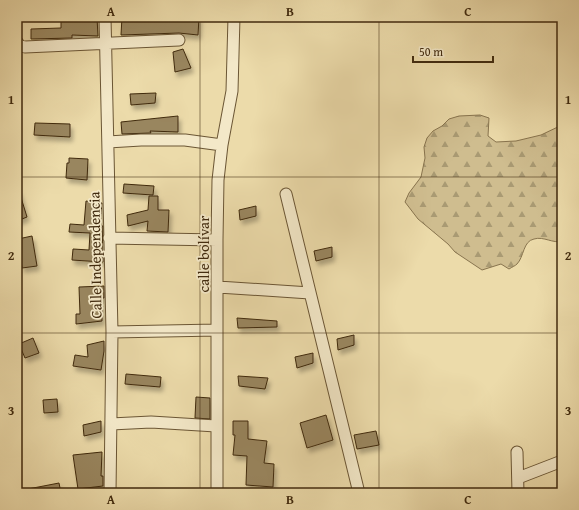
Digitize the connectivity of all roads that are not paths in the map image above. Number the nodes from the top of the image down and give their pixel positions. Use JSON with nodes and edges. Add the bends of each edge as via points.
{"nodes":[{"id":1,"x":105,"y":17,"type":"edge"},
{"id":2,"x":234,"y":17,"type":"edge"},
{"id":3,"x":179,"y":40,"type":"dead end"},
{"id":4,"x":17,"y":42,"type":"edge"},
{"id":5,"x":105,"y":43,"type":"junction"},
{"id":6,"x":108,"y":142,"type":"junction"},
{"id":7,"x":222,"y":145,"type":"junction"},
{"id":8,"x":286,"y":194,"type":"dead end"},
{"id":9,"x":109,"y":238,"type":"junction"},
{"id":10,"x":217,"y":240,"type":"junction"},
{"id":11,"x":218,"y":287,"type":"junction"},
{"id":12,"x":310,"y":293,"type":"junction"},
{"id":13,"x":217,"y":330,"type":"junction"},
{"id":14,"x":112,"y":332,"type":"junction"},
{"id":15,"x":111,"y":424,"type":"junction"},
{"id":16,"x":216,"y":426,"type":"junction"},
{"id":17,"x":517,"y":452,"type":"dead end"},
{"id":18,"x":562,"y":461,"type":"edge"},
{"id":19,"x":518,"y":478,"type":"junction"},
{"id":20,"x":110,"y":493,"type":"edge"},
{"id":21,"x":217,"y":493,"type":"edge"},
{"id":22,"x":359,"y":493,"type":"edge"},
{"id":23,"x":518,"y":493,"type":"edge"}],
"edges":[{"from":1,"to":5,"type":"street","name":"Calle Independencia"},
{"from":2,"to":7,"type":"street","name":"calle bolívar","via":[[232,91]]},
{"from":3,"to":5,"type":"street"},
{"from":4,"to":5,"type":"street","via":[[25,47]]},
{"from":5,"to":6,"type":"street","name":"Calle Independencia"},
{"from":6,"to":7,"type":"street","via":[[185,140]]},
{"from":6,"to":9,"type":"street","name":"Calle Independencia"},
{"from":7,"to":10,"type":"street","name":"calle bolívar","via":[[218,180]]},
{"from":8,"to":12,"type":"street"},
{"from":9,"to":10,"type":"street"},
{"from":9,"to":14,"type":"street","name":"Calle Independencia"},
{"from":10,"to":11,"type":"street","name":"calle bolívar"},
{"from":11,"to":12,"type":"street"},
{"from":11,"to":13,"type":"street","name":"calle bolívar"},
{"from":12,"to":22,"type":"street"},
{"from":13,"to":14,"type":"street"},
{"from":13,"to":16,"type":"street","name":"calle bolívar"},
{"from":14,"to":15,"type":"street","name":"Calle Independencia"},
{"from":15,"to":16,"type":"street","via":[[151,422]]},
{"from":15,"to":20,"type":"street","name":"Calle Independencia"},
{"from":16,"to":21,"type":"street","name":"calle bolívar"},
{"from":17,"to":19,"type":"street"},
{"from":18,"to":19,"type":"street"},
{"from":19,"to":23,"type":"street"}]}
